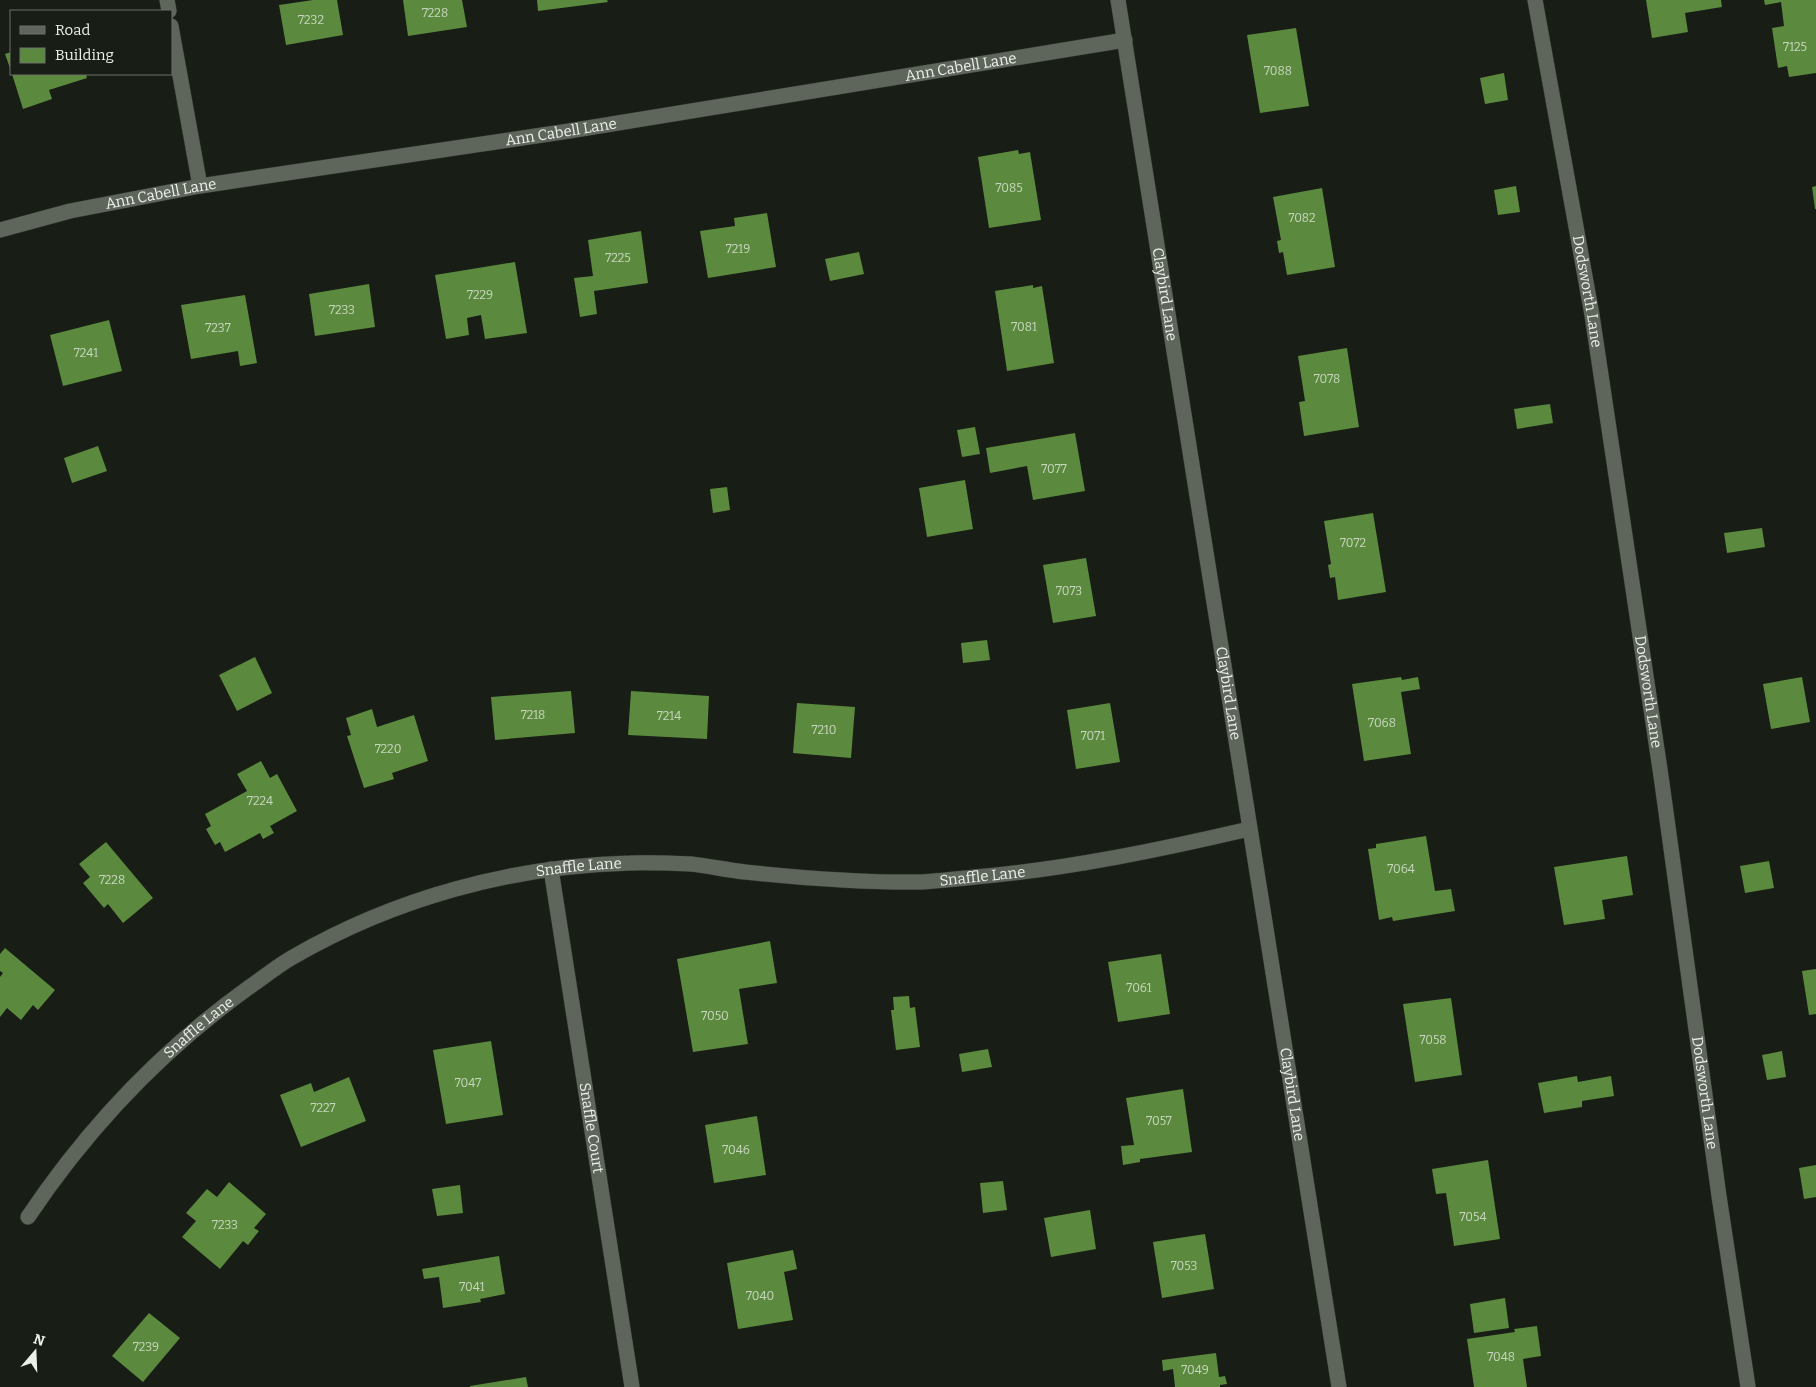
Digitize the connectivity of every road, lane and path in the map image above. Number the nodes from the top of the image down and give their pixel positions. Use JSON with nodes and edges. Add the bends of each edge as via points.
{"nodes":[{"id":1,"x":1118,"y":0,"type":"edge"},
{"id":2,"x":1535,"y":0,"type":"edge"},
{"id":3,"x":172,"y":32,"type":"edge"},
{"id":4,"x":1125,"y":40,"type":"junction"},
{"id":5,"x":200,"y":186,"type":"junction"},
{"id":6,"x":0,"y":230,"type":"edge"},
{"id":7,"x":1249,"y":829,"type":"junction"},
{"id":8,"x":551,"y":869,"type":"junction"},
{"id":9,"x":28,"y":1217,"type":"dead end"},
{"id":10,"x":632,"y":1387,"type":"edge"},
{"id":11,"x":1338,"y":1387,"type":"edge"},
{"id":12,"x":1748,"y":1387,"type":"edge"}],
"edges":[{"from":1,"to":4,"type":"street","name":"Claybird Lane"},
{"from":2,"to":12,"type":"street","name":"Dodsworth Lane","via":[[1593,325]]},
{"from":3,"to":5,"type":"street"},
{"from":4,"to":5,"type":"street","name":"Ann Cabell Lane","via":[[579,129]]},
{"from":4,"to":7,"type":"street","name":"Claybird Lane"},
{"from":5,"to":6,"type":"street","name":"Ann Cabell Lane","via":[[70,211]]},
{"from":7,"to":8,"type":"street","name":"Snaffle Lane","via":[[1148,852],[1041,870],[923,882],[818,880],[693,864],[631,862]]},
{"from":7,"to":11,"type":"street","name":"Claybird Lane"},
{"from":8,"to":9,"type":"street","name":"Snaffle Lane","via":[[492,879],[417,900],[345,929],[290,958],[218,1010],[152,1068],[91,1133]]},
{"from":8,"to":10,"type":"street","name":"Snaffle Court"}]}
